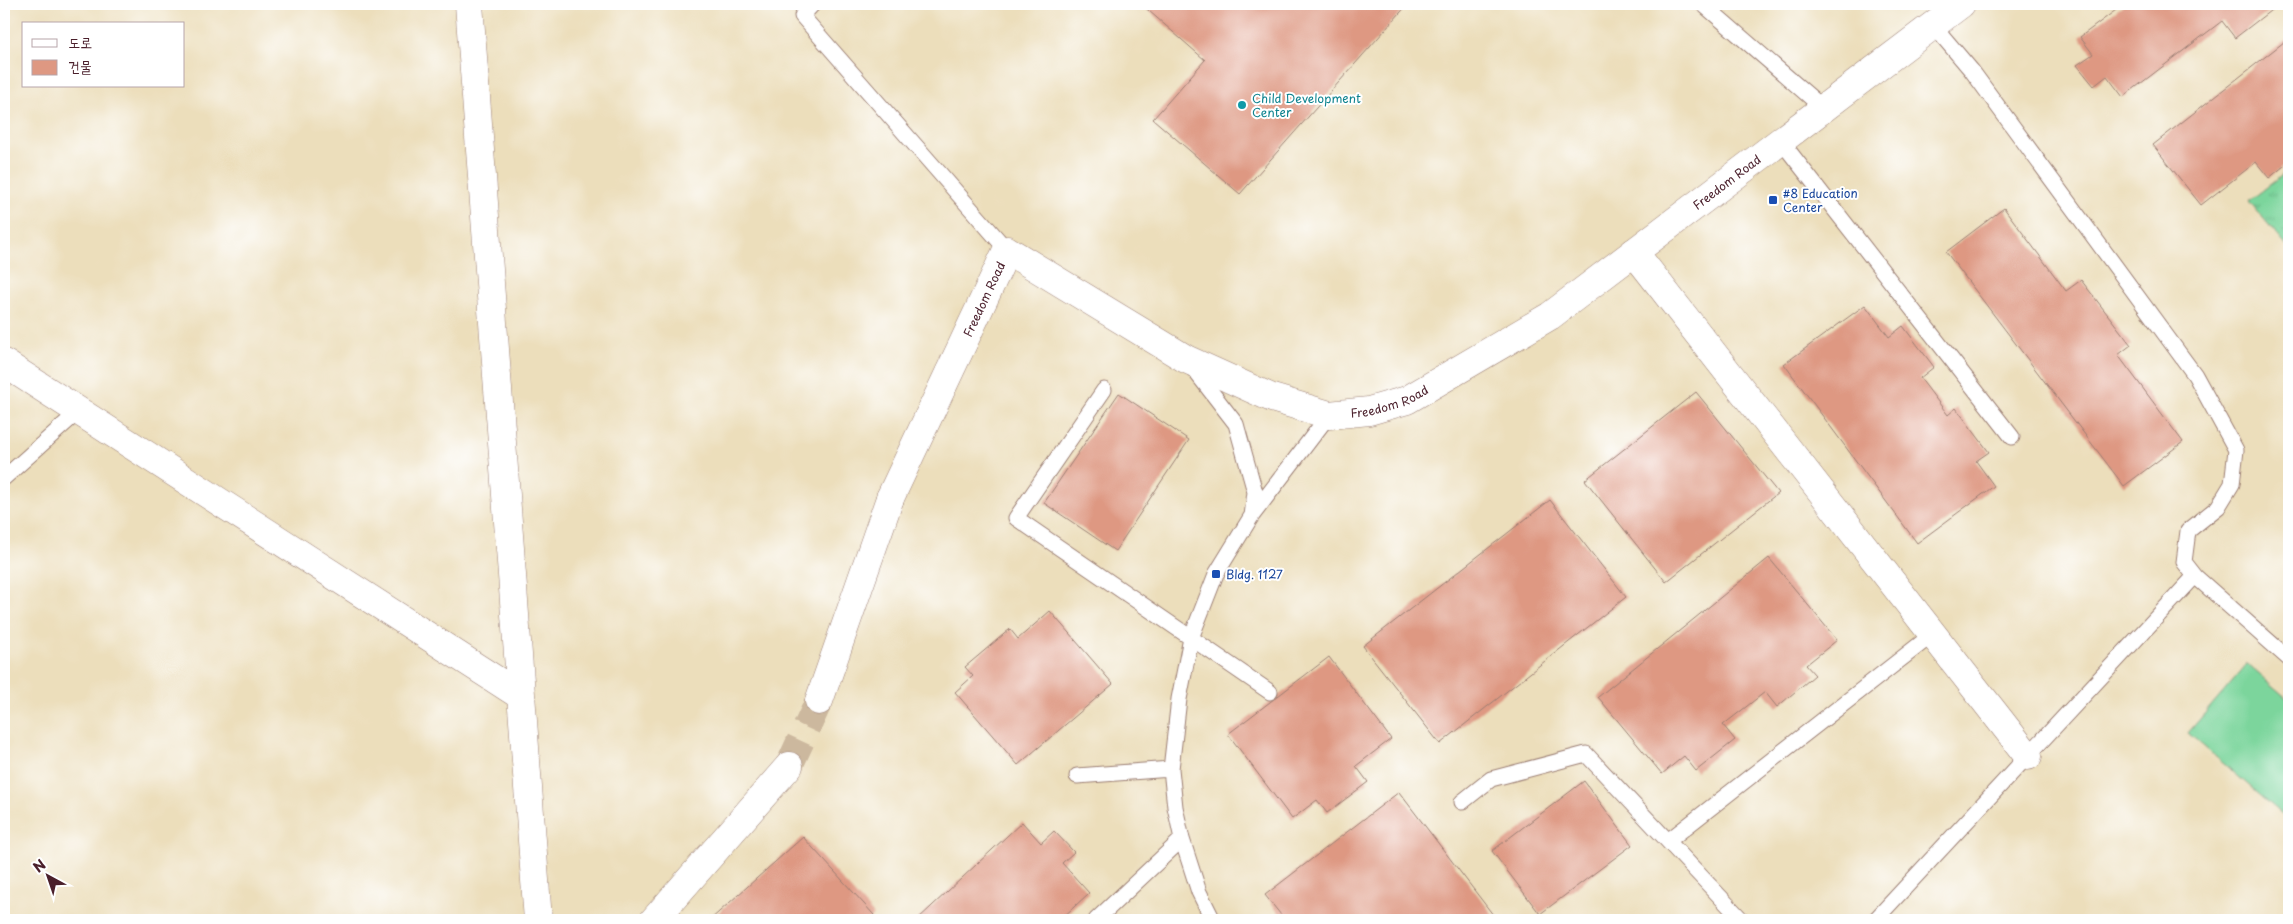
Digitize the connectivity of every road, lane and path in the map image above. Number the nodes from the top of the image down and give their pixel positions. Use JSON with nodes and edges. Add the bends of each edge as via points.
{"nodes":[{"id":1,"x":469,"y":4,"type":"edge"},
{"id":2,"x":813,"y":4,"type":"edge"},
{"id":3,"x":1703,"y":4,"type":"edge"},
{"id":4,"x":1961,"y":4,"type":"edge"},
{"id":5,"x":1933,"y":24,"type":"junction"},
{"id":6,"x":1823,"y":108,"type":"junction"},
{"id":7,"x":1781,"y":141,"type":"junction"},
{"id":8,"x":1007,"y":250,"type":"junction"},
{"id":9,"x":1634,"y":252,"type":"junction"},
{"id":10,"x":1186,"y":359,"type":"junction"},
{"id":11,"x":4,"y":363,"type":"edge"},
{"id":12,"x":1104,"y":390,"type":"dead end"},
{"id":13,"x":79,"y":411,"type":"junction"},
{"id":14,"x":1329,"y":415,"type":"junction"},
{"id":15,"x":2012,"y":437,"type":"dead end"},
{"id":16,"x":4,"y":478,"type":"edge"},
{"id":17,"x":1251,"y":517,"type":"junction"},
{"id":18,"x":2195,"y":576,"type":"junction"},
{"id":19,"x":1933,"y":634,"type":"junction"},
{"id":20,"x":1191,"y":638,"type":"junction"},
{"id":21,"x":2289,"y":659,"type":"edge"},
{"id":22,"x":1270,"y":692,"type":"dead end"},
{"id":23,"x":521,"y":696,"type":"junction"},
{"id":24,"x":820,"y":701,"type":"tunnel mouth"},
{"id":25,"x":2028,"y":756,"type":"junction"},
{"id":26,"x":789,"y":766,"type":"tunnel mouth"},
{"id":27,"x":1171,"y":769,"type":"junction"},
{"id":28,"x":1077,"y":776,"type":"dead end"},
{"id":29,"x":1462,"y":802,"type":"dead end"},
{"id":30,"x":1182,"y":840,"type":"junction"},
{"id":31,"x":1668,"y":841,"type":"junction"},
{"id":32,"x":538,"y":920,"type":"edge"},
{"id":33,"x":654,"y":920,"type":"edge"},
{"id":34,"x":1096,"y":920,"type":"edge"},
{"id":35,"x":1213,"y":920,"type":"edge"},
{"id":36,"x":1742,"y":920,"type":"edge"},
{"id":37,"x":1875,"y":920,"type":"edge"}],
"edges":[{"from":1,"to":23,"type":"street"},
{"from":2,"to":8,"type":"lane","via":[[802,16]]},
{"from":3,"to":6,"type":"lane"},
{"from":4,"to":5,"type":"street","name":"Freedom Road"},
{"from":5,"to":6,"type":"street","name":"Freedom Road"},
{"from":5,"to":18,"type":"lane","via":[[1972,71],[2195,375],[2236,450],[2232,484],[2218,507],[2188,531],[2184,562]]},
{"from":6,"to":7,"type":"street","name":"Freedom Road"},
{"from":7,"to":9,"type":"street","name":"Freedom Road"},
{"from":7,"to":15,"type":"lane"},
{"from":8,"to":10,"type":"street","name":"Freedom Road"},
{"from":8,"to":24,"type":"street","name":"Freedom Road","via":[[890,498]]},
{"from":9,"to":14,"type":"street","name":"Freedom Road","via":[[1550,316],[1407,400],[1369,411]]},
{"from":9,"to":19,"type":"street"},
{"from":10,"to":14,"type":"street","name":"Freedom Road","via":[[1272,398]]},
{"from":10,"to":17,"type":"lane","via":[[1236,424],[1255,492]]},
{"from":11,"to":13,"type":"street"},
{"from":12,"to":20,"type":"lane","via":[[1016,518]]},
{"from":13,"to":16,"type":"lane"},
{"from":13,"to":23,"type":"street"},
{"from":14,"to":17,"type":"lane"},
{"from":17,"to":20,"type":"lane","via":[[1216,574]]},
{"from":18,"to":21,"type":"lane"},
{"from":18,"to":25,"type":"lane"},
{"from":19,"to":25,"type":"street"},
{"from":19,"to":31,"type":"lane"},
{"from":20,"to":22,"type":"lane"},
{"from":20,"to":27,"type":"lane","via":[[1179,699]]},
{"from":23,"to":32,"type":"street"},
{"from":25,"to":37,"type":"lane"},
{"from":26,"to":33,"type":"street"},
{"from":27,"to":28,"type":"lane"},
{"from":27,"to":30,"type":"lane"},
{"from":29,"to":31,"type":"lane","via":[[1491,779],[1586,754]]},
{"from":30,"to":34,"type":"lane"},
{"from":30,"to":35,"type":"lane","via":[[1199,892]]},
{"from":31,"to":36,"type":"lane"}]}
